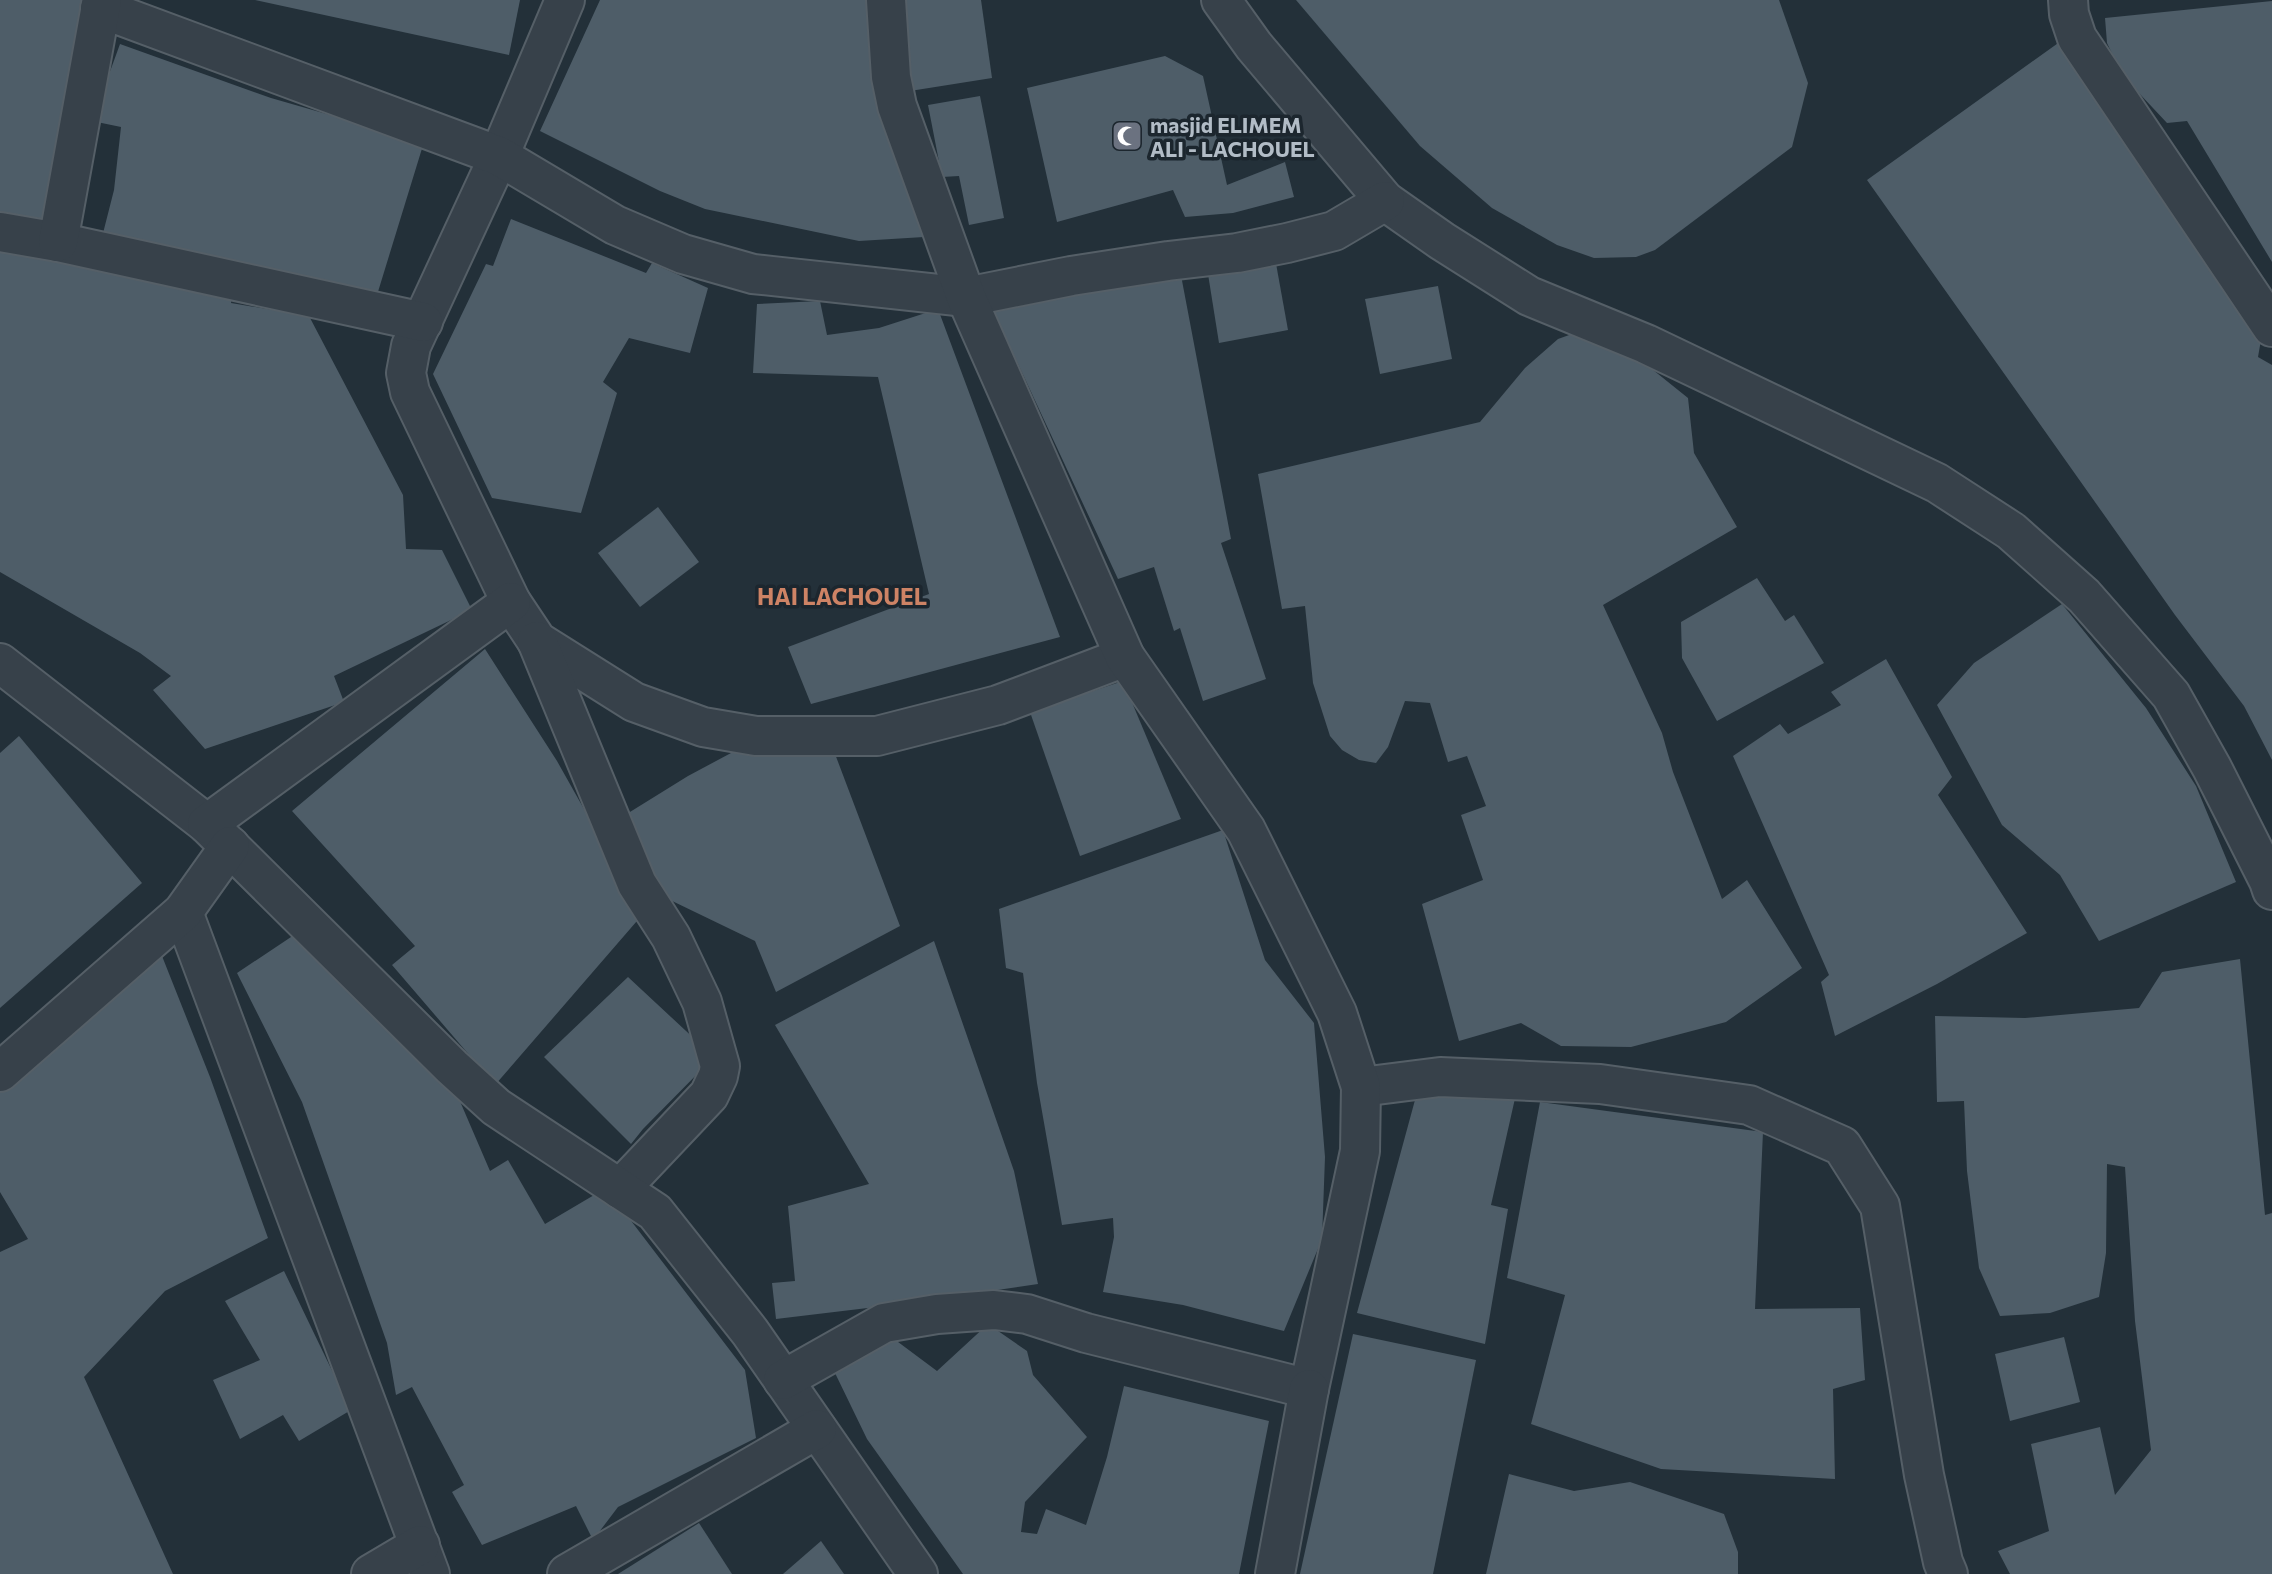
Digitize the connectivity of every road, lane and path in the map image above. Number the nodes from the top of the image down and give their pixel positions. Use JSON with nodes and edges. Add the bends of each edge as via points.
{"nodes":[{"id":1,"x":565,"y":0,"type":"edge"},
{"id":2,"x":886,"y":0,"type":"edge"},
{"id":3,"x":1221,"y":0,"type":"edge"},
{"id":4,"x":2068,"y":0,"type":"edge"},
{"id":5,"x":101,"y":4,"type":"edge"},
{"id":6,"x":499,"y":156,"type":"junction"},
{"id":7,"x":1385,"y":201,"type":"junction"},
{"id":8,"x":0,"y":232,"type":"edge"},
{"id":9,"x":58,"y":242,"type":"junction"},
{"id":10,"x":966,"y":297,"type":"junction"},
{"id":11,"x":423,"y":322,"type":"junction"},
{"id":12,"x":2272,"y":327,"type":"edge"},
{"id":13,"x":511,"y":602,"type":"junction"},
{"id":14,"x":537,"y":641,"type":"junction"},
{"id":15,"x":1125,"y":657,"type":"junction"},
{"id":16,"x":0,"y":663,"type":"edge"},
{"id":17,"x":218,"y":835,"type":"junction"},
{"id":18,"x":2271,"y":884,"type":"edge"},
{"id":19,"x":183,"y":912,"type":"junction"},
{"id":20,"x":0,"y":1072,"type":"edge"},
{"id":21,"x":1361,"y":1087,"type":"junction"},
{"id":22,"x":620,"y":1189,"type":"junction"},
{"id":23,"x":783,"y":1380,"type":"junction"},
{"id":24,"x":1309,"y":1389,"type":"junction"},
{"id":25,"x":817,"y":1429,"type":"junction"},
{"id":26,"x":425,"y":1560,"type":"edge"},
{"id":27,"x":371,"y":1574,"type":"edge"},
{"id":28,"x":567,"y":1574,"type":"edge"},
{"id":29,"x":918,"y":1574,"type":"edge"},
{"id":30,"x":1275,"y":1574,"type":"edge"},
{"id":31,"x":1948,"y":1574,"type":"edge"}],
"edges":[{"from":1,"to":6,"type":"street"},
{"from":2,"to":10,"type":"street","via":[[897,106]]},
{"from":3,"to":7,"type":"street","via":[[1254,46]]},
{"from":4,"to":12,"type":"street","via":[[2077,38]]},
{"from":5,"to":6,"type":"street"},
{"from":5,"to":9,"type":"street"},
{"from":6,"to":10,"type":"street","via":[[615,225],[683,254],[753,274]]},
{"from":6,"to":11,"type":"street"},
{"from":7,"to":10,"type":"street","via":[[1334,231],[1287,243]]},
{"from":7,"to":18,"type":"street","via":[[1529,296],[1646,344],[1937,483],[2011,531],[2084,596],[2171,695]]},
{"from":8,"to":9,"type":"street"},
{"from":9,"to":11,"type":"street"},
{"from":10,"to":15,"type":"street"},
{"from":11,"to":13,"type":"street","via":[[411,346],[406,373],[410,393]]},
{"from":13,"to":14,"type":"street"},
{"from":13,"to":17,"type":"street"},
{"from":14,"to":15,"type":"street","via":[[634,702],[703,727],[756,736],[877,736],[998,705]]},
{"from":14,"to":22,"type":"street","via":[[637,884],[671,937],[702,1002],[720,1066],[709,1095]]},
{"from":15,"to":21,"type":"street","via":[[1246,830],[1337,1013]]},
{"from":16,"to":17,"type":"street"},
{"from":17,"to":19,"type":"street"},
{"from":17,"to":22,"type":"street","via":[[496,1107]]},
{"from":19,"to":20,"type":"street"},
{"from":19,"to":26,"type":"street"},
{"from":21,"to":24,"type":"street","via":[[1360,1151]]},
{"from":21,"to":31,"type":"street","via":[[1440,1077],[1600,1084],[1749,1105],[1842,1146],[1880,1206],[1924,1475]]},
{"from":22,"to":23,"type":"street","via":[[655,1212]]},
{"from":23,"to":24,"type":"street","via":[[884,1323],[994,1310],[1027,1314]]},
{"from":23,"to":25,"type":"street"},
{"from":24,"to":30,"type":"street"},
{"from":25,"to":28,"type":"street"},
{"from":25,"to":29,"type":"street"},
{"from":26,"to":27,"type":"street"}]}
